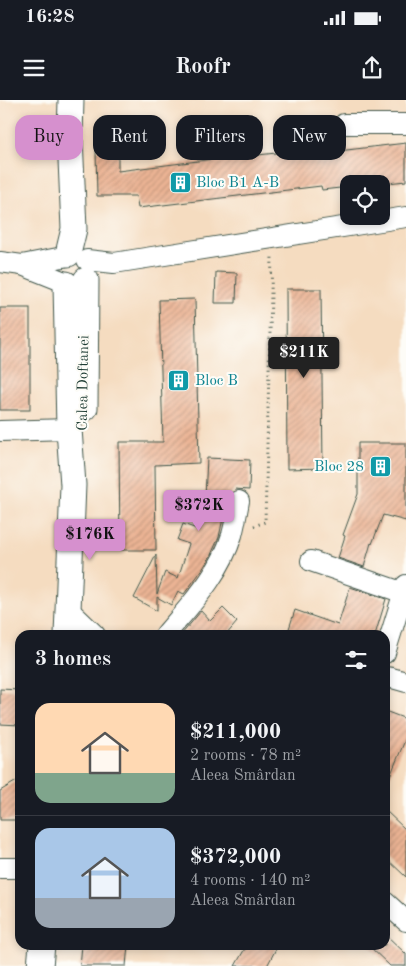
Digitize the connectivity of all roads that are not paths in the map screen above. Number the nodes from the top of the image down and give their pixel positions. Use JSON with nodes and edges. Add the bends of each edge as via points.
{"nodes":[{"id":1,"x":70,"y":100,"type":"edge"},
{"id":2,"x":346,"y":124,"type":"edge"},
{"id":3,"x":406,"y":124,"type":"edge"},
{"id":4,"x":406,"y":217,"type":"edge"},
{"id":5,"x":0,"y":262,"type":"edge"},
{"id":6,"x":75,"y":268,"type":"junction"},
{"id":7,"x":69,"y":429,"type":"junction"},
{"id":8,"x":0,"y":430,"type":"edge"},
{"id":9,"x":73,"y":485,"type":"junction"},
{"id":10,"x":239,"y":500,"type":"dead end"},
{"id":11,"x":312,"y":561,"type":"dead end"},
{"id":12,"x":405,"y":589,"type":"edge"},
{"id":13,"x":69,"y":610,"type":"junction"},
{"id":14,"x":67,"y":630,"type":"edge"},
{"id":15,"x":90,"y":630,"type":"edge"},
{"id":16,"x":169,"y":630,"type":"edge"},
{"id":17,"x":390,"y":637,"type":"edge"},
{"id":18,"x":390,"y":678,"type":"edge"},
{"id":19,"x":406,"y":682,"type":"edge"},
{"id":20,"x":0,"y":868,"type":"edge"},
{"id":21,"x":15,"y":868,"type":"edge"},
{"id":22,"x":390,"y":907,"type":"edge"},
{"id":23,"x":406,"y":921,"type":"edge"},
{"id":24,"x":42,"y":950,"type":"edge"},
{"id":25,"x":40,"y":966,"type":"edge"}],
"edges":[{"from":1,"to":6,"type":"main road","name":"Calea Doftanei"},
{"from":2,"to":3,"type":"street"},
{"from":4,"to":6,"type":"street"},
{"from":5,"to":6,"type":"street"},
{"from":6,"to":7,"type":"main road","name":"Calea Doftanei"},
{"from":6,"to":9,"type":"main road","name":"Calea Doftanei","via":[[85,431]]},
{"from":7,"to":8,"type":"street"},
{"from":7,"to":9,"type":"main road","name":"Calea Doftanei"},
{"from":9,"to":13,"type":"main road","name":"Calea Doftanei"},
{"from":10,"to":16,"type":"street","via":[[232,535],[220,565]]},
{"from":11,"to":12,"type":"street"},
{"from":12,"to":17,"type":"street"},
{"from":13,"to":14,"type":"main road","name":"Calea Doftanei"},
{"from":13,"to":15,"type":"street"},
{"from":18,"to":19,"type":"street"},
{"from":20,"to":21,"type":"street"},
{"from":22,"to":23,"type":"street"},
{"from":24,"to":25,"type":"main road"}]}
